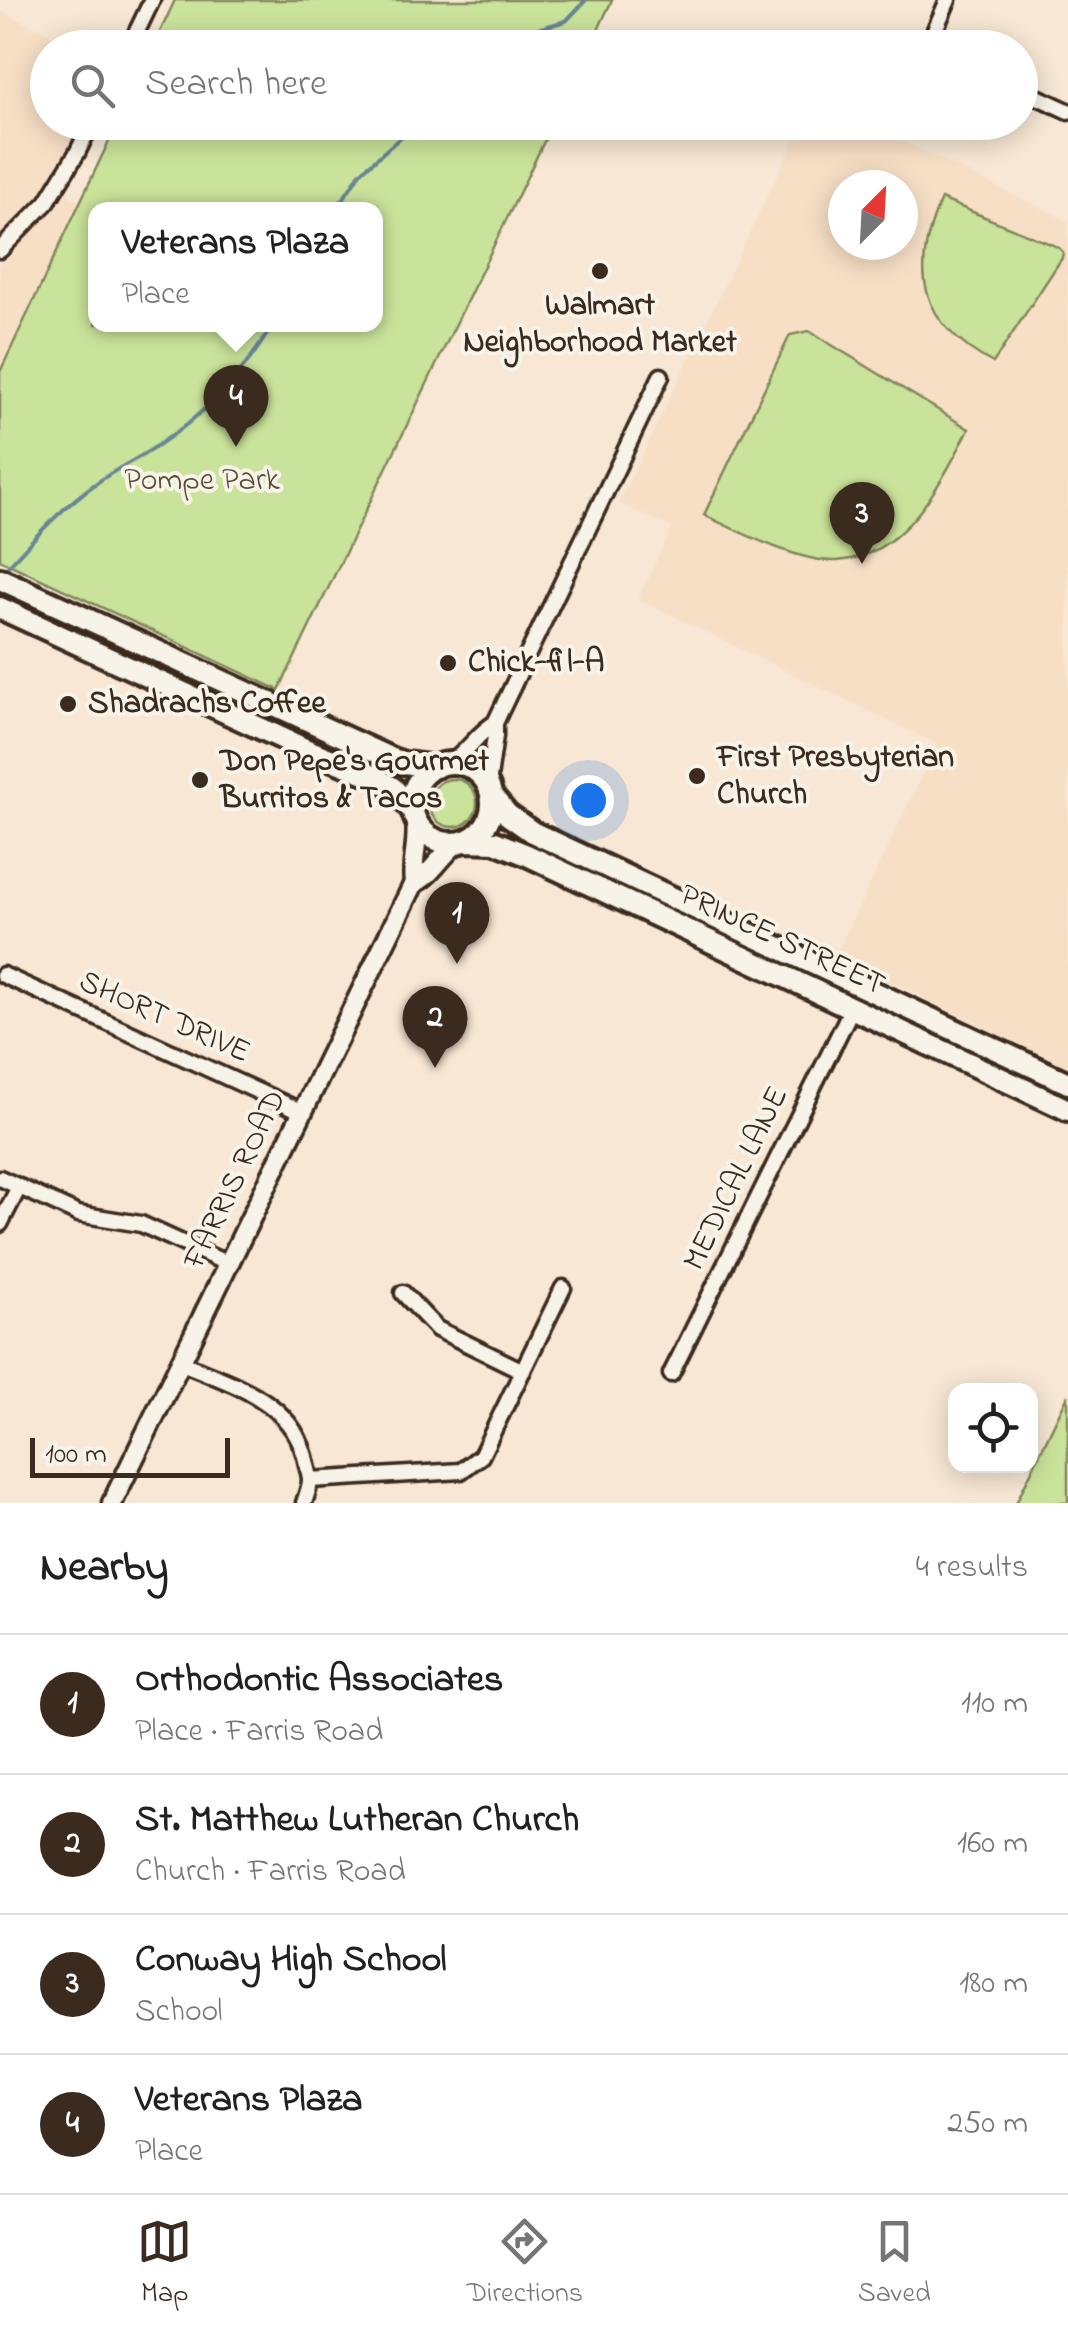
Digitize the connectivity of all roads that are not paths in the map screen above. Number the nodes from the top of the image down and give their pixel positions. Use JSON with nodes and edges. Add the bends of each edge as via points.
{"nodes":[{"id":1,"x":152,"y":0,"type":"edge"},
{"id":2,"x":948,"y":0,"type":"edge"},
{"id":3,"x":138,"y":30,"type":"edge"},
{"id":4,"x":936,"y":30,"type":"edge"},
{"id":5,"x":1038,"y":97,"type":"edge"},
{"id":6,"x":1068,"y":111,"type":"edge"},
{"id":7,"x":83,"y":140,"type":"edge"},
{"id":8,"x":0,"y":250,"type":"edge"},
{"id":9,"x":661,"y":376,"type":"dead end"},
{"id":10,"x":0,"y":579,"type":"edge"},
{"id":11,"x":4,"y":610,"type":"edge"},
{"id":12,"x":494,"y":722,"type":"junction"},
{"id":13,"x":443,"y":765,"type":"junction"},
{"id":14,"x":490,"y":790,"type":"junction"},
{"id":15,"x":415,"y":817,"type":"junction"},
{"id":16,"x":462,"y":842,"type":"junction"},
{"id":17,"x":414,"y":883,"type":"junction"},
{"id":18,"x":631,"y":904,"type":"junction"},
{"id":19,"x":778,"y":947,"type":"junction"},
{"id":20,"x":3,"y":975,"type":"dead end"},
{"id":21,"x":852,"y":1008,"type":"junction"},
{"id":22,"x":956,"y":1031,"type":"junction"},
{"id":23,"x":998,"y":1076,"type":"junction"},
{"id":24,"x":1068,"y":1083,"type":"edge"},
{"id":25,"x":1068,"y":1100,"type":"edge"},
{"id":26,"x":1068,"y":1110,"type":"edge"},
{"id":27,"x":303,"y":1112,"type":"junction"},
{"id":28,"x":0,"y":1178,"type":"edge"},
{"id":29,"x":19,"y":1186,"type":"junction"},
{"id":30,"x":0,"y":1224,"type":"edge"},
{"id":31,"x":228,"y":1264,"type":"junction"},
{"id":32,"x":563,"y":1288,"type":"dead end"},
{"id":33,"x":403,"y":1293,"type":"dead end"},
{"id":34,"x":180,"y":1362,"type":"junction"},
{"id":35,"x":523,"y":1372,"type":"junction"},
{"id":36,"x":671,"y":1374,"type":"dead end"},
{"id":37,"x":310,"y":1480,"type":"junction"},
{"id":38,"x":112,"y":1503,"type":"edge"},
{"id":39,"x":304,"y":1503,"type":"edge"}],
"edges":[{"from":1,"to":3,"type":"street"},
{"from":2,"to":4,"type":"street"},
{"from":5,"to":6,"type":"street"},
{"from":7,"to":8,"type":"street","via":[[47,202]]},
{"from":9,"to":12,"type":"street"},
{"from":10,"to":13,"type":"main road","via":[[392,759]]},
{"from":11,"to":15,"type":"main road","via":[[376,777],[394,788]]},
{"from":12,"to":13,"type":"street"},
{"from":12,"to":14,"type":"street"},
{"from":13,"to":14,"type":"main road","via":[[474,770]]},
{"from":13,"to":15,"type":"main road","via":[[416,786]]},
{"from":14,"to":16,"type":"main road","via":[[488,820]]},
{"from":14,"to":19,"type":"main road","name":"PRINCE STREET","via":[[532,832]]},
{"from":15,"to":16,"type":"main road","via":[[432,838]]},
{"from":15,"to":17,"type":"street","name":"FARRIS ROAD"},
{"from":16,"to":17,"type":"street","name":"FARRIS ROAD"},
{"from":16,"to":18,"type":"main road","name":"PRINCE STREET","via":[[509,846]]},
{"from":17,"to":27,"type":"street","name":"FARRIS ROAD"},
{"from":18,"to":19,"type":"main road","via":[[648,900],[748,946]]},
{"from":18,"to":21,"type":"main road","name":"PRINCE STREET"},
{"from":19,"to":22,"type":"main road","name":"PRINCE STREET"},
{"from":20,"to":27,"type":"street","name":"SHORT DRIVE"},
{"from":21,"to":22,"type":"main road","via":[[872,1005],[934,1030]]},
{"from":21,"to":23,"type":"main road","name":"PRINCE STREET"},
{"from":21,"to":36,"type":"street","name":"MEDICAL LANE"},
{"from":22,"to":24,"type":"main road","name":"PRINCE STREET"},
{"from":23,"to":25,"type":"main road","via":[[1019,1076]]},
{"from":23,"to":26,"type":"main road","name":"PRINCE STREET"},
{"from":27,"to":31,"type":"street","name":"FARRIS ROAD"},
{"from":28,"to":29,"type":"street"},
{"from":29,"to":30,"type":"street"},
{"from":29,"to":31,"type":"street","via":[[78,1214],[141,1224]]},
{"from":31,"to":34,"type":"street","name":"FARRIS ROAD"},
{"from":32,"to":35,"type":"street"},
{"from":33,"to":35,"type":"street","via":[[437,1329]]},
{"from":34,"to":37,"type":"street","via":[[278,1410],[304,1448]]},
{"from":34,"to":38,"type":"street","name":"FARRIS ROAD"},
{"from":35,"to":37,"type":"street","via":[[481,1456],[461,1470]]},
{"from":37,"to":39,"type":"street"}]}
